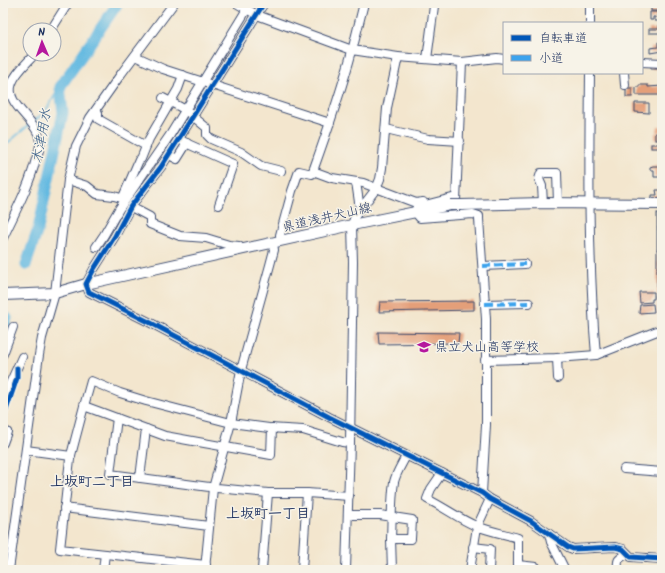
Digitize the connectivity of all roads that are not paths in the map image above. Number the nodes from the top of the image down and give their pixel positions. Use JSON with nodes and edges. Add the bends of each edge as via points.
{"nodes":[{"id":1,"x":68,"y":3,"type":"edge"},
{"id":2,"x":174,"y":3,"type":"edge"},
{"id":3,"x":236,"y":3,"type":"edge"},
{"id":4,"x":264,"y":3,"type":"edge"},
{"id":5,"x":364,"y":3,"type":"edge"},
{"id":6,"x":436,"y":3,"type":"edge"},
{"id":7,"x":590,"y":3,"type":"edge"},
{"id":8,"x":246,"y":7,"type":"edge"},
{"id":9,"x":257,"y":14,"type":"junction"},
{"id":10,"x":56,"y":22,"type":"edge"},
{"id":11,"x":590,"y":22,"type":"edge"},
{"id":12,"x":352,"y":50,"type":"junction"},
{"id":13,"x":135,"y":56,"type":"junction"},
{"id":14,"x":398,"y":57,"type":"junction"},
{"id":15,"x":427,"y":58,"type":"junction"},
{"id":16,"x":503,"y":59,"type":"edge"},
{"id":17,"x":28,"y":62,"type":"edge"},
{"id":18,"x":462,"y":62,"type":"junction"},
{"id":19,"x":643,"y":62,"type":"edge"},
{"id":20,"x":662,"y":62,"type":"edge"},
{"id":21,"x":590,"y":74,"type":"edge"},
{"id":22,"x":624,"y":74,"type":"edge"},
{"id":23,"x":183,"y":75,"type":"junction"},
{"id":24,"x":202,"y":82,"type":"junction"},
{"id":25,"x":213,"y":85,"type":"junction"},
{"id":26,"x":625,"y":85,"type":"dead end"},
{"id":27,"x":163,"y":98,"type":"dead end"},
{"id":28,"x":171,"y":103,"type":"junction"},
{"id":29,"x":96,"y":110,"type":"junction"},
{"id":30,"x":185,"y":110,"type":"junction"},
{"id":31,"x":192,"y":116,"type":"junction"},
{"id":32,"x":330,"y":123,"type":"junction"},
{"id":33,"x":386,"y":130,"type":"junction"},
{"id":34,"x":183,"y":141,"type":"junction"},
{"id":35,"x":460,"y":141,"type":"junction"},
{"id":36,"x":146,"y":146,"type":"junction"},
{"id":37,"x":281,"y":170,"type":"dead end"},
{"id":38,"x":313,"y":171,"type":"junction"},
{"id":39,"x":68,"y":180,"type":"junction"},
{"id":40,"x":356,"y":182,"type":"junction"},
{"id":41,"x":376,"y":189,"type":"junction"},
{"id":42,"x":456,"y":197,"type":"junction"},
{"id":43,"x":124,"y":198,"type":"junction"},
{"id":44,"x":433,"y":202,"type":"junction"},
{"id":45,"x":543,"y":203,"type":"junction"},
{"id":46,"x":558,"y":203,"type":"junction"},
{"id":47,"x":590,"y":203,"type":"junction"},
{"id":48,"x":662,"y":204,"type":"edge"},
{"id":49,"x":219,"y":205,"type":"dead end"},
{"id":50,"x":132,"y":206,"type":"junction"},
{"id":51,"x":360,"y":209,"type":"junction"},
{"id":52,"x":415,"y":212,"type":"junction"},
{"id":53,"x":456,"y":215,"type":"junction"},
{"id":54,"x":352,"y":225,"type":"junction"},
{"id":55,"x":3,"y":238,"type":"edge"},
{"id":56,"x":277,"y":242,"type":"junction"},
{"id":57,"x":96,"y":247,"type":"dead end"},
{"id":58,"x":241,"y":250,"type":"junction"},
{"id":59,"x":525,"y":264,"type":"dead end"},
{"id":60,"x":483,"y":266,"type":"junction"},
{"id":61,"x":86,"y":284,"type":"junction"},
{"id":62,"x":55,"y":293,"type":"junction"},
{"id":63,"x":3,"y":295,"type":"edge"},
{"id":64,"x":529,"y":303,"type":"dead end"},
{"id":65,"x":485,"y":304,"type":"junction"},
{"id":66,"x":13,"y":327,"type":"dead end"},
{"id":67,"x":662,"y":329,"type":"edge"},
{"id":68,"x":3,"y":354,"type":"edge"},
{"id":69,"x":596,"y":355,"type":"junction"},
{"id":70,"x":22,"y":357,"type":"dead end"},
{"id":71,"x":557,"y":358,"type":"junction"},
{"id":72,"x":485,"y":360,"type":"junction"},
{"id":73,"x":241,"y":370,"type":"junction"},
{"id":74,"x":558,"y":378,"type":"dead end"},
{"id":75,"x":3,"y":399,"type":"edge"},
{"id":76,"x":84,"y":406,"type":"junction"},
{"id":77,"x":117,"y":418,"type":"junction"},
{"id":78,"x":231,"y":423,"type":"junction"},
{"id":79,"x":350,"y":427,"type":"junction"},
{"id":80,"x":272,"y":428,"type":"junction"},
{"id":81,"x":146,"y":429,"type":"junction"},
{"id":82,"x":3,"y":430,"type":"edge"},
{"id":83,"x":3,"y":443,"type":"edge"},
{"id":84,"x":350,"y":443,"type":"junction"},
{"id":85,"x":224,"y":447,"type":"junction"},
{"id":86,"x":26,"y":450,"type":"junction"},
{"id":87,"x":71,"y":456,"type":"junction"},
{"id":88,"x":406,"y":456,"type":"junction"},
{"id":89,"x":624,"y":469,"type":"dead end"},
{"id":90,"x":662,"y":472,"type":"edge"},
{"id":91,"x":442,"y":473,"type":"junction"},
{"id":92,"x":140,"y":478,"type":"junction"},
{"id":93,"x":213,"y":488,"type":"junction"},
{"id":94,"x":268,"y":493,"type":"junction"},
{"id":95,"x":307,"y":493,"type":"junction"},
{"id":96,"x":482,"y":493,"type":"junction"},
{"id":97,"x":349,"y":496,"type":"junction"},
{"id":98,"x":490,"y":499,"type":"junction"},
{"id":99,"x":64,"y":508,"type":"junction"},
{"id":100,"x":348,"y":515,"type":"junction"},
{"id":101,"x":392,"y":517,"type":"junction"},
{"id":102,"x":209,"y":526,"type":"junction"},
{"id":103,"x":477,"y":527,"type":"junction"},
{"id":104,"x":549,"y":534,"type":"junction"},
{"id":105,"x":391,"y":539,"type":"junction"},
{"id":106,"x":473,"y":547,"type":"junction"},
{"id":107,"x":105,"y":554,"type":"junction"},
{"id":108,"x":627,"y":554,"type":"junction"},
{"id":109,"x":662,"y":559,"type":"edge"},
{"id":110,"x":206,"y":568,"type":"edge"},
{"id":111,"x":9,"y":570,"type":"edge"},
{"id":112,"x":103,"y":570,"type":"edge"},
{"id":113,"x":262,"y":570,"type":"edge"},
{"id":114,"x":302,"y":570,"type":"edge"},
{"id":115,"x":346,"y":570,"type":"edge"},
{"id":116,"x":392,"y":570,"type":"edge"},
{"id":117,"x":470,"y":570,"type":"edge"},
{"id":118,"x":489,"y":570,"type":"edge"},
{"id":119,"x":536,"y":570,"type":"edge"},
{"id":120,"x":565,"y":570,"type":"edge"},
{"id":121,"x":618,"y":570,"type":"edge"}],
"edges":[{"from":1,"to":10,"type":"street"},
{"from":2,"to":13,"type":"street"},
{"from":3,"to":8,"type":"street"},
{"from":4,"to":9,"type":"street"},
{"from":5,"to":12,"type":"street"},
{"from":6,"to":15,"type":"street"},
{"from":7,"to":11,"type":"street"},
{"from":8,"to":9,"type":"street"},
{"from":8,"to":24,"type":"street"},
{"from":9,"to":12,"type":"street"},
{"from":9,"to":25,"type":"street"},
{"from":12,"to":14,"type":"street"},
{"from":12,"to":32,"type":"street"},
{"from":13,"to":23,"type":"street"},
{"from":13,"to":29,"type":"street"},
{"from":14,"to":15,"type":"street"},
{"from":14,"to":33,"type":"street","via":[[387,108]]},
{"from":15,"to":18,"type":"street"},
{"from":16,"to":18,"type":"street"},
{"from":17,"to":55,"type":"street","via":[[17,74],[10,92],[18,107],[38,131],[40,145],[35,166]]},
{"from":18,"to":35,"type":"street"},
{"from":19,"to":20,"type":"street"},
{"from":21,"to":47,"type":"street"},
{"from":22,"to":26,"type":"street"},
{"from":23,"to":24,"type":"street"},
{"from":23,"to":28,"type":"street"},
{"from":24,"to":25,"type":"street"},
{"from":24,"to":30,"type":"street"},
{"from":25,"to":31,"type":"street"},
{"from":25,"to":32,"type":"street"},
{"from":27,"to":28,"type":"street"},
{"from":28,"to":30,"type":"street"},
{"from":28,"to":36,"type":"street"},
{"from":29,"to":36,"type":"street","via":[[98,119]]},
{"from":29,"to":39,"type":"street","via":[[76,146]]},
{"from":30,"to":31,"type":"street"},
{"from":30,"to":43,"type":"street","via":[[157,154]]},
{"from":31,"to":34,"type":"street"},
{"from":31,"to":37,"type":"street","via":[[207,128],[211,139],[241,152],[261,166]]},
{"from":32,"to":38,"type":"street"},
{"from":33,"to":35,"type":"street","via":[[428,139]]},
{"from":33,"to":41,"type":"street","via":[[382,168]]},
{"from":34,"to":49,"type":"street","via":[[233,164]]},
{"from":34,"to":50,"type":"street","via":[[169,155]]},
{"from":35,"to":42,"type":"street"},
{"from":36,"to":43,"type":"street"},
{"from":38,"to":40,"type":"street","via":[[332,178]]},
{"from":38,"to":56,"type":"street","via":[[312,174],[298,171]]},
{"from":39,"to":43,"type":"street","via":[[87,186],[97,194]]},
{"from":39,"to":62,"type":"street"},
{"from":40,"to":41,"type":"street"},
{"from":40,"to":51,"type":"street"},
{"from":41,"to":44,"type":"street","via":[[416,203]]},
{"from":41,"to":51,"type":"street"},
{"from":42,"to":44,"type":"street"},
{"from":42,"to":53,"type":"street"},
{"from":43,"to":50,"type":"street"},
{"from":43,"to":57,"type":"street"},
{"from":44,"to":52,"type":"street","via":[[417,207]]},
{"from":45,"to":46,"type":"main road","name":"県道浅井犬山線"},
{"from":45,"to":46,"type":"street","via":[[539,179],[541,173],[557,173]]},
{"from":45,"to":52,"type":"main road","name":"県道浅井犬山線","bridge":true,"via":[[450,205]]},
{"from":46,"to":47,"type":"main road","name":"県道浅井犬山線"},
{"from":47,"to":48,"type":"main road","name":"県道浅井犬山線"},
{"from":47,"to":69,"type":"street","via":[[592,305]]},
{"from":50,"to":58,"type":"street","via":[[150,217],[150,224],[180,236],[206,238],[240,246]]},
{"from":50,"to":61,"type":"street"},
{"from":51,"to":54,"type":"street"},
{"from":52,"to":53,"type":"street","via":[[420,218]]},
{"from":52,"to":54,"type":"main road","name":"県道浅井犬山線"},
{"from":53,"to":60,"type":"street","via":[[479,216]]},
{"from":54,"to":56,"type":"main road","name":"県道浅井犬山線"},
{"from":54,"to":79,"type":"street"},
{"from":56,"to":58,"type":"main road","name":"県道浅井犬山線"},
{"from":56,"to":73,"type":"street"},
{"from":58,"to":61,"type":"main road","name":"県道浅井犬山線"},
{"from":59,"to":60,"type":"street"},
{"from":60,"to":65,"type":"street"},
{"from":61,"to":62,"type":"main road","name":"県道浅井犬山線"},
{"from":61,"to":73,"type":"street","via":[[93,295]]},
{"from":62,"to":63,"type":"main road","name":"県道浅井犬山線"},
{"from":62,"to":86,"type":"street","via":[[42,338]]},
{"from":64,"to":65,"type":"street"},
{"from":65,"to":72,"type":"street"},
{"from":66,"to":68,"type":"street"},
{"from":67,"to":69,"type":"street"},
{"from":69,"to":71,"type":"street"},
{"from":70,"to":75,"type":"street"},
{"from":71,"to":72,"type":"street"},
{"from":71,"to":74,"type":"street"},
{"from":72,"to":96,"type":"street","via":[[486,425]]},
{"from":73,"to":78,"type":"street"},
{"from":73,"to":79,"type":"street"},
{"from":76,"to":77,"type":"street"},
{"from":76,"to":78,"type":"street","via":[[91,381],[120,393]]},
{"from":76,"to":87,"type":"street"},
{"from":77,"to":81,"type":"street"},
{"from":77,"to":92,"type":"street","via":[[110,474]]},
{"from":78,"to":80,"type":"street"},
{"from":78,"to":85,"type":"street"},
{"from":79,"to":84,"type":"street"},
{"from":79,"to":88,"type":"street"},
{"from":80,"to":84,"type":"street","via":[[303,430]]},
{"from":80,"to":85,"type":"street","via":[[271,455]]},
{"from":81,"to":85,"type":"street","via":[[165,436]]},
{"from":81,"to":92,"type":"street"},
{"from":82,"to":83,"type":"street","via":[[7,432]]},
{"from":84,"to":97,"type":"street"},
{"from":85,"to":93,"type":"street"},
{"from":86,"to":87,"type":"street"},
{"from":86,"to":111,"type":"street"},
{"from":87,"to":99,"type":"street"},
{"from":88,"to":91,"type":"street"},
{"from":88,"to":101,"type":"street","via":[[394,481]]},
{"from":89,"to":90,"type":"street"},
{"from":91,"to":96,"type":"street"},
{"from":91,"to":103,"type":"street","via":[[427,499]]},
{"from":92,"to":93,"type":"street"},
{"from":93,"to":94,"type":"street"},
{"from":93,"to":102,"type":"street"},
{"from":94,"to":95,"type":"street"},
{"from":94,"to":113,"type":"street"},
{"from":95,"to":97,"type":"street"},
{"from":95,"to":114,"type":"street"},
{"from":96,"to":98,"type":"street"},
{"from":97,"to":100,"type":"street"},
{"from":98,"to":103,"type":"street"},
{"from":98,"to":104,"type":"street"},
{"from":99,"to":102,"type":"street"},
{"from":99,"to":107,"type":"street","via":[[60,548]]},
{"from":100,"to":101,"type":"street"},
{"from":100,"to":115,"type":"street"},
{"from":101,"to":105,"type":"street"},
{"from":101,"to":105,"type":"street","via":[[412,520],[411,539]]},
{"from":102,"to":110,"type":"street"},
{"from":103,"to":106,"type":"street"},
{"from":103,"to":119,"type":"street","via":[[518,538],[518,565],[536,567]]},
{"from":104,"to":108,"type":"street","via":[[573,549],[615,547],[622,548]]},
{"from":104,"to":120,"type":"street"},
{"from":105,"to":116,"type":"street"},
{"from":106,"to":117,"type":"street"},
{"from":106,"to":118,"type":"street","via":[[490,549]]},
{"from":107,"to":110,"type":"street"},
{"from":107,"to":112,"type":"street"},
{"from":108,"to":109,"type":"street"},
{"from":108,"to":121,"type":"street","via":[[619,558]]}]}
